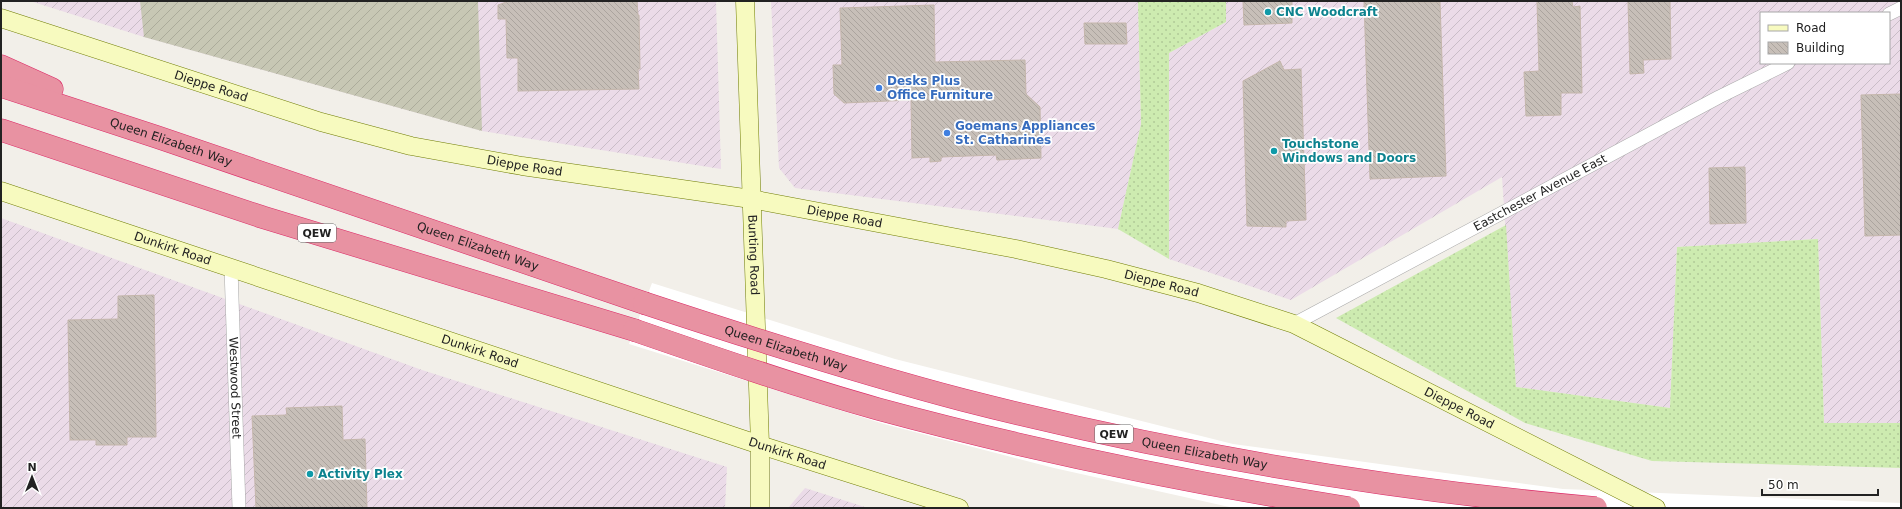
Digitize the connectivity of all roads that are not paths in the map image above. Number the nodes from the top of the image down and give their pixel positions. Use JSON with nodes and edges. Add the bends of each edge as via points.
{"nodes":[{"id":1,"x":745,"y":1,"type":"edge"},
{"id":2,"x":1901,"y":8,"type":"edge"},
{"id":3,"x":1890,"y":14,"type":"edge"},
{"id":4,"x":1,"y":18,"type":"edge"},
{"id":5,"x":1786,"y":64,"type":"edge"},
{"id":6,"x":1,"y":66,"type":"edge"},
{"id":7,"x":1,"y":86,"type":"edge"},
{"id":8,"x":1,"y":130,"type":"edge"},
{"id":9,"x":157,"y":137,"type":"junction"},
{"id":10,"x":1,"y":191,"type":"edge"},
{"id":11,"x":751,"y":199,"type":"junction"},
{"id":12,"x":231,"y":268,"type":"junction"},
{"id":13,"x":1294,"y":324,"type":"junction"},
{"id":14,"x":760,"y":446,"type":"junction"},
{"id":15,"x":239,"y":508,"type":"edge"},
{"id":16,"x":760,"y":508,"type":"edge"},
{"id":17,"x":959,"y":508,"type":"edge"},
{"id":18,"x":1349,"y":508,"type":"edge"},
{"id":19,"x":1596,"y":508,"type":"edge"},
{"id":20,"x":1656,"y":508,"type":"edge"}],
"edges":[{"from":1,"to":11,"type":"street","name":"Bunting Road"},
{"from":2,"to":3,"type":"street"},
{"from":4,"to":11,"type":"street","name":"Dieppe Road","via":[[321,122],[394,142],[484,160]]},
{"from":5,"to":13,"type":"street","name":"Eastchester Avenue East","via":[[1718,97]]},
{"from":6,"to":9,"type":"highway"},
{"from":7,"to":9,"type":"highway","name":"Queen Elizabeth Way","number":"QEW"},
{"from":8,"to":18,"type":"highway","number":"QEW","bridge":true,"via":[[262,217],[634,330],[794,384],[877,408],[1056,454],[1238,491]]},
{"from":9,"to":19,"type":"highway","name":"Queen Elizabeth Way","number":"QEW","bridge":true,"via":[[644,303],[798,354],[896,382],[1153,443],[1268,464],[1402,486]]},
{"from":10,"to":12,"type":"street","name":"Dunkirk Road"},
{"from":11,"to":13,"type":"street","name":"Dieppe Road","via":[[1016,249],[1106,269],[1198,293]]},
{"from":11,"to":14,"type":"street","name":"Bunting Road"},
{"from":12,"to":14,"type":"street","name":"Dunkirk Road"},
{"from":12,"to":15,"type":"street","name":"Westwood Street"},
{"from":13,"to":20,"type":"street","name":"Dieppe Road"},
{"from":14,"to":16,"type":"street","name":"Bunting Road"},
{"from":14,"to":17,"type":"street","name":"Dunkirk Road"}]}
